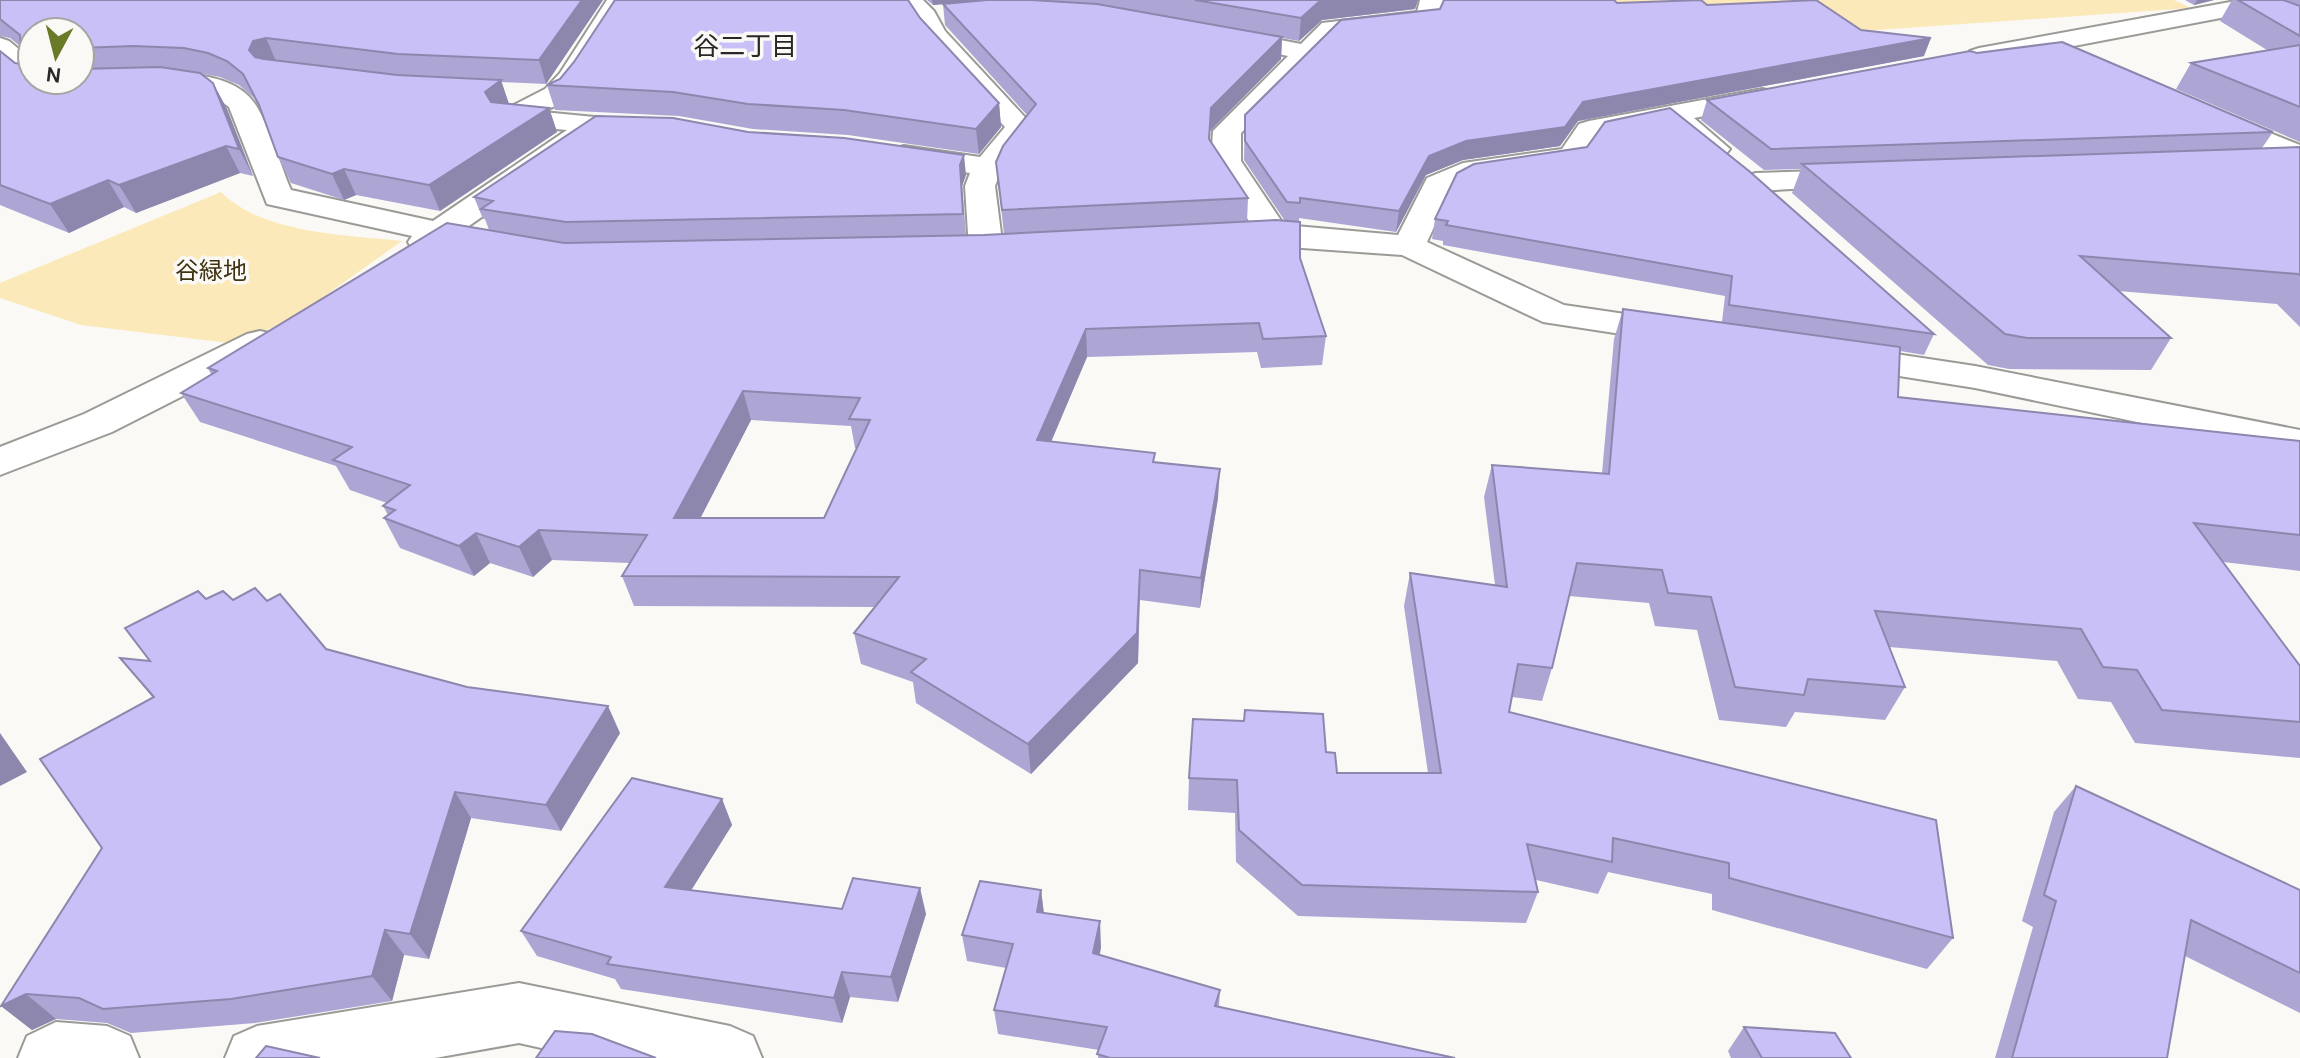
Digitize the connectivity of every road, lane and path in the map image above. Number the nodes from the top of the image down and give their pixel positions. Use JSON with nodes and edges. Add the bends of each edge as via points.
{"nodes":[{"id":1,"x":619,"y":0,"type":"edge"},
{"id":2,"x":1432,"y":0,"type":"edge"},
{"id":3,"x":2255,"y":7,"type":"edge"},
{"id":4,"x":928,"y":10,"type":"edge"},
{"id":5,"x":1207,"y":33,"type":"edge"},
{"id":6,"x":2042,"y":44,"type":"junction"},
{"id":7,"x":0,"y":46,"type":"edge"},
{"id":8,"x":1308,"y":53,"type":"junction"},
{"id":9,"x":16,"y":60,"type":"edge"},
{"id":10,"x":1949,"y":62,"type":"edge"},
{"id":11,"x":2085,"y":63,"type":"edge"},
{"id":12,"x":96,"y":80,"type":"edge"},
{"id":13,"x":1795,"y":91,"type":"edge"},
{"id":14,"x":511,"y":93,"type":"edge"},
{"id":15,"x":555,"y":95,"type":"junction"},
{"id":16,"x":2185,"y":106,"type":"edge"},
{"id":17,"x":1672,"y":114,"type":"junction"},
{"id":18,"x":879,"y":151,"type":"edge"},
{"id":19,"x":2300,"y":156,"type":"edge"},
{"id":20,"x":2300,"y":163,"type":"edge"},
{"id":21,"x":2253,"y":164,"type":"edge"},
{"id":22,"x":988,"y":167,"type":"junction"},
{"id":23,"x":1880,"y":178,"type":"edge"},
{"id":24,"x":1756,"y":182,"type":"junction"},
{"id":25,"x":1791,"y":213,"type":"edge"},
{"id":26,"x":437,"y":234,"type":"junction"},
{"id":27,"x":1274,"y":234,"type":"junction"},
{"id":28,"x":1214,"y":237,"type":"edge"},
{"id":29,"x":1409,"y":246,"type":"junction"},
{"id":30,"x":985,"y":249,"type":"edge"},
{"id":31,"x":528,"y":250,"type":"edge"},
{"id":32,"x":401,"y":258,"type":"edge"},
{"id":33,"x":288,"y":328,"type":"edge"},
{"id":34,"x":1711,"y":337,"type":"edge"},
{"id":35,"x":1941,"y":346,"type":"dead end"},
{"id":36,"x":1805,"y":351,"type":"edge"},
{"id":37,"x":1975,"y":377,"type":"junction"},
{"id":38,"x":2300,"y":443,"type":"edge"},
{"id":39,"x":0,"y":462,"type":"edge"},
{"id":40,"x":50,"y":1058,"type":"edge"},
{"id":41,"x":107,"y":1058,"type":"edge"},
{"id":42,"x":257,"y":1058,"type":"edge"},
{"id":43,"x":730,"y":1058,"type":"edge"}],
"edges":[{"from":1,"to":15,"type":"street"},
{"from":2,"to":8,"type":"street","via":[[1428,18],[1331,28]]},
{"from":3,"to":6,"type":"street"},
{"from":4,"to":22,"type":"street","via":[[934,34],[1020,127]]},
{"from":5,"to":8,"type":"street"},
{"from":6,"to":10,"type":"street"},
{"from":6,"to":11,"type":"street"},
{"from":7,"to":9,"type":"street"},
{"from":8,"to":27,"type":"street","via":[[1227,131],[1226,161]]},
{"from":12,"to":26,"type":"street","via":[[167,81],[230,92],[241,103],[278,197]]},
{"from":13,"to":17,"type":"street"},
{"from":14,"to":15,"type":"street"},
{"from":15,"to":26,"type":"street","via":[[510,118],[609,124]]},
{"from":16,"to":19,"type":"street"},
{"from":17,"to":24,"type":"street"},
{"from":17,"to":29,"type":"street","via":[[1589,130],[1572,156],[1463,172],[1438,184]]},
{"from":18,"to":22,"type":"street"},
{"from":20,"to":21,"type":"street"},
{"from":22,"to":30,"type":"street","via":[[980,186]]},
{"from":23,"to":24,"type":"street"},
{"from":24,"to":25,"type":"street"},
{"from":26,"to":31,"type":"street"},
{"from":26,"to":32,"type":"street"},
{"from":27,"to":28,"type":"street"},
{"from":27,"to":29,"type":"street"},
{"from":29,"to":34,"type":"street","via":[[1556,314]]},
{"from":33,"to":39,"type":"street","via":[[98,423]]},
{"from":35,"to":37,"type":"street"},
{"from":36,"to":37,"type":"street"},
{"from":37,"to":38,"type":"street"},
{"from":40,"to":41,"type":"street"},
{"from":42,"to":43,"type":"street","via":[[519,1013]]}]}
